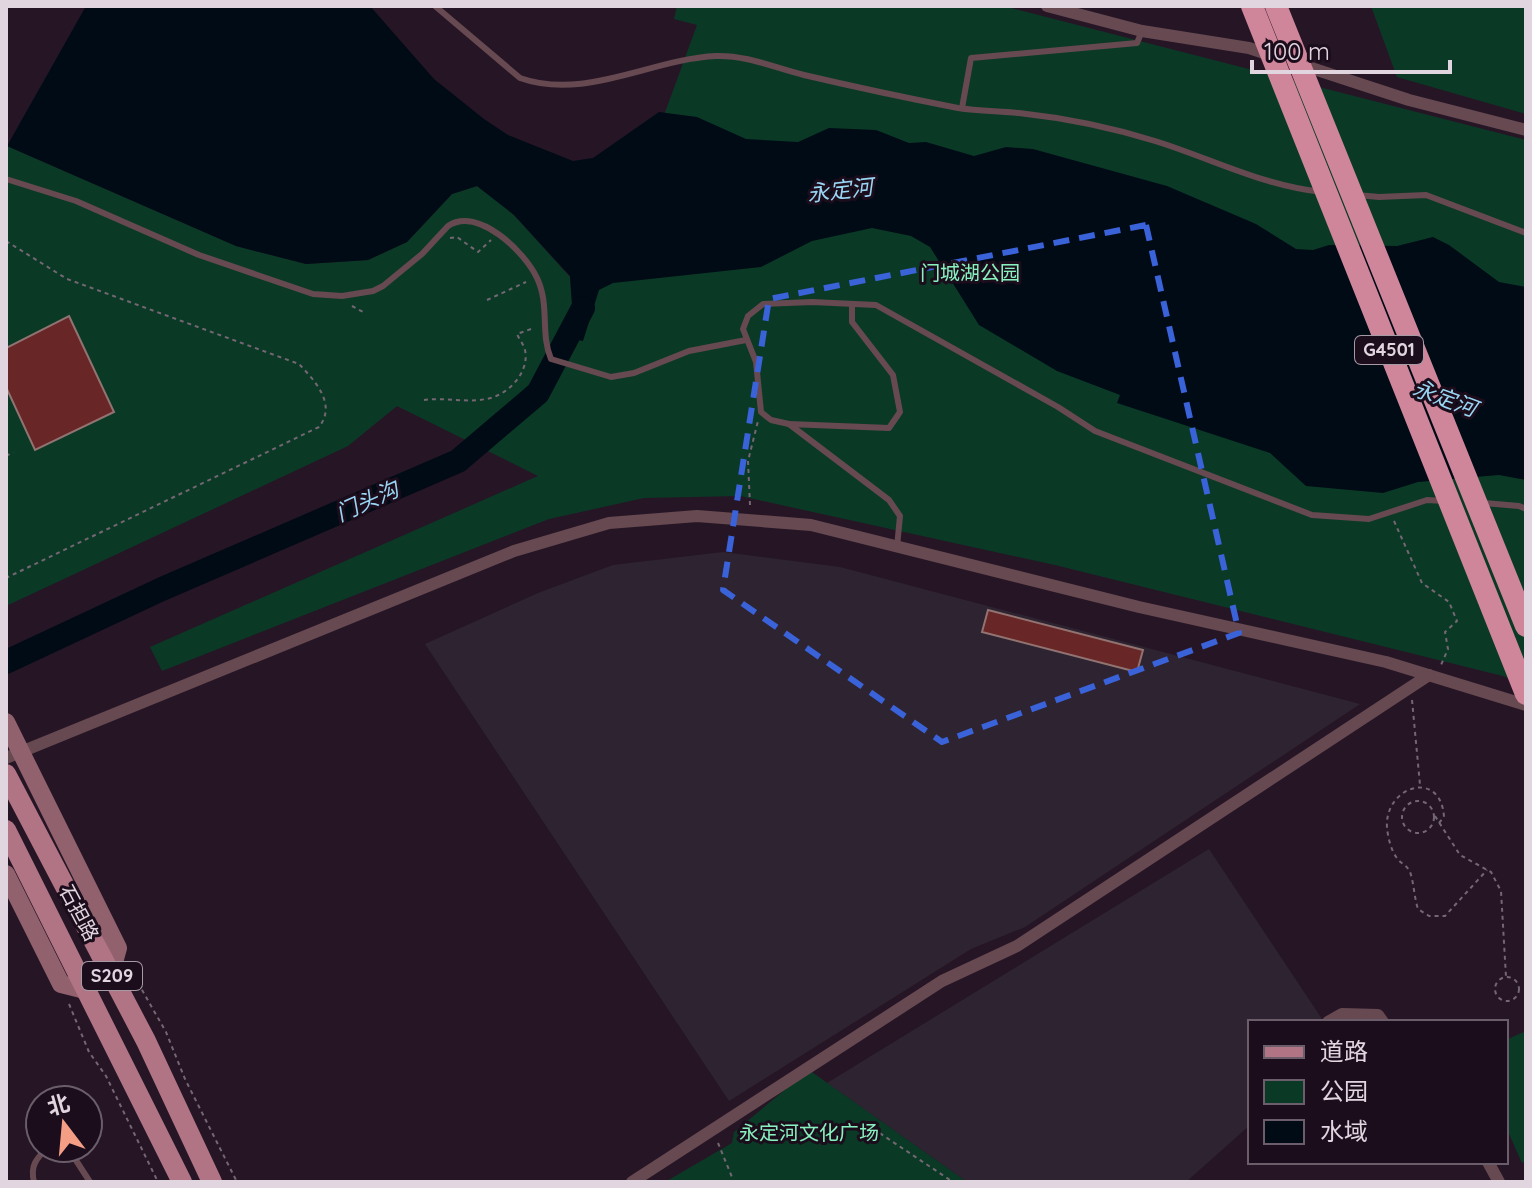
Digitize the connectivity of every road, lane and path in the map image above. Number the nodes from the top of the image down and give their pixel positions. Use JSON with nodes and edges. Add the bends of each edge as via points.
{"nodes":[{"id":1,"x":435,"y":6,"type":"edge"},
{"id":2,"x":1047,"y":6,"type":"edge"},
{"id":3,"x":1252,"y":6,"type":"edge"},
{"id":4,"x":1276,"y":6,"type":"edge"},
{"id":5,"x":1142,"y":31,"type":"junction"},
{"id":6,"x":962,"y":108,"type":"junction"},
{"id":7,"x":1526,"y":130,"type":"edge"},
{"id":8,"x":6,"y":179,"type":"edge"},
{"id":9,"x":1334,"y":193,"type":"dead end"},
{"id":10,"x":1349,"y":195,"type":"dead end"},
{"id":11,"x":1526,"y":233,"type":"edge"},
{"id":12,"x":497,"y":234,"type":"junction"},
{"id":13,"x":436,"y":239,"type":"junction"},
{"id":14,"x":6,"y":241,"type":"edge"},
{"id":15,"x":537,"y":277,"type":"junction"},
{"id":16,"x":487,"y":300,"type":"dead end"},
{"id":17,"x":852,"y":304,"type":"junction"},
{"id":18,"x":546,"y":324,"type":"junction"},
{"id":19,"x":746,"y":340,"type":"junction"},
{"id":20,"x":424,"y":400,"type":"dead end"},
{"id":21,"x":761,"y":412,"type":"junction"},
{"id":22,"x":789,"y":424,"type":"junction"},
{"id":23,"x":13,"y":452,"type":"dead end"},
{"id":24,"x":6,"y":456,"type":"edge"},
{"id":25,"x":1458,"y":502,"type":"dead end"},
{"id":26,"x":1473,"y":503,"type":"dead end"},
{"id":27,"x":1526,"y":509,"type":"edge"},
{"id":28,"x":1391,"y":513,"type":"junction"},
{"id":29,"x":753,"y":521,"type":"junction"},
{"id":30,"x":897,"y":547,"type":"junction"},
{"id":31,"x":6,"y":578,"type":"edge"},
{"id":32,"x":1526,"y":626,"type":"edge"},
{"id":33,"x":1432,"y":676,"type":"junction"},
{"id":34,"x":1411,"y":686,"type":"junction"},
{"id":35,"x":1526,"y":694,"type":"edge"},
{"id":36,"x":1526,"y":705,"type":"edge"},
{"id":37,"x":6,"y":722,"type":"edge"},
{"id":38,"x":14,"y":755,"type":"edge"},
{"id":39,"x":6,"y":774,"type":"edge"},
{"id":40,"x":1420,"y":786,"type":"junction"},
{"id":41,"x":1435,"y":816,"type":"junction"},
{"id":42,"x":1439,"y":823,"type":"junction"},
{"id":43,"x":6,"y":830,"type":"edge"},
{"id":44,"x":1487,"y":870,"type":"junction"},
{"id":45,"x":6,"y":874,"type":"edge"},
{"id":46,"x":118,"y":948,"type":"junction"},
{"id":47,"x":111,"y":973,"type":"junction"},
{"id":48,"x":1506,"y":977,"type":"junction"},
{"id":49,"x":61,"y":984,"type":"junction"},
{"id":50,"x":1518,"y":986,"type":"junction"},
{"id":51,"x":1526,"y":988,"type":"edge"},
{"id":52,"x":85,"y":990,"type":"junction"},
{"id":53,"x":1332,"y":1020,"type":"edge"},
{"id":54,"x":1382,"y":1020,"type":"edge"},
{"id":55,"x":842,"y":1125,"type":"dead end"},
{"id":56,"x":712,"y":1129,"type":"junction"},
{"id":57,"x":78,"y":1164,"type":"edge"},
{"id":58,"x":1489,"y":1164,"type":"edge"},
{"id":59,"x":90,"y":1182,"type":"edge"},
{"id":60,"x":158,"y":1182,"type":"edge"},
{"id":61,"x":182,"y":1182,"type":"edge"},
{"id":62,"x":212,"y":1182,"type":"edge"},
{"id":63,"x":237,"y":1182,"type":"edge"},
{"id":64,"x":632,"y":1182,"type":"edge"},
{"id":65,"x":734,"y":1182,"type":"edge"},
{"id":66,"x":953,"y":1182,"type":"edge"},
{"id":67,"x":1499,"y":1182,"type":"edge"}],
"edges":[{"from":1,"to":6,"type":"lane","via":[[520,78],[537,84],[563,87],[715,56]]},
{"from":2,"to":5,"type":"street"},
{"from":3,"to":35,"type":"highway","number":"G4501","bridge":true},
{"from":4,"to":32,"type":"highway","number":"G4501","bridge":true},
{"from":5,"to":6,"type":"lane","via":[[1137,43],[971,58]]},
{"from":5,"to":7,"type":"street","via":[[1249,48],[1409,100]]},
{"from":6,"to":9,"type":"lane","via":[[1097,124],[1252,177]]},
{"from":8,"to":13,"type":"lane","via":[[313,294],[373,291],[400,274]]},
{"from":10,"to":11,"type":"lane","via":[[1426,195]]},
{"from":12,"to":13,"type":"lane","via":[[470,220],[457,220]]},
{"from":12,"to":13,"type":"path","via":[[478,252],[457,237]]},
{"from":12,"to":15,"type":"lane"},
{"from":14,"to":31,"type":"path","via":[[67,279],[299,364],[326,403],[319,427]]},
{"from":15,"to":16,"type":"path"},
{"from":15,"to":18,"type":"lane"},
{"from":17,"to":19,"type":"lane","via":[[763,304],[748,316]]},
{"from":17,"to":22,"type":"lane","via":[[852,322],[893,375],[900,412],[889,428]]},
{"from":17,"to":28,"type":"lane","via":[[876,305],[1095,431],[1276,502],[1312,515],[1369,519]]},
{"from":18,"to":19,"type":"lane","via":[[551,359],[611,377],[689,351]]},
{"from":18,"to":20,"type":"path","via":[[517,334],[525,349],[525,369],[508,389],[487,399]]},
{"from":19,"to":21,"type":"lane","via":[[756,362]]},
{"from":21,"to":22,"type":"lane"},
{"from":21,"to":29,"type":"path","via":[[748,461]]},
{"from":22,"to":30,"type":"lane","via":[[889,500],[900,516]]},
{"from":23,"to":24,"type":"path"},
{"from":25,"to":28,"type":"lane","via":[[1427,500]]},
{"from":26,"to":27,"type":"lane"},
{"from":28,"to":33,"type":"path","via":[[1422,583],[1449,602],[1457,621],[1445,632],[1448,649]]},
{"from":29,"to":30,"type":"street","via":[[811,525]]},
{"from":29,"to":38,"type":"street","via":[[697,516],[609,523],[514,551]]},
{"from":30,"to":33,"type":"street"},
{"from":33,"to":34,"type":"street"},
{"from":33,"to":36,"type":"street"},
{"from":34,"to":40,"type":"path"},
{"from":34,"to":56,"type":"street","via":[[1017,946],[942,981]]},
{"from":37,"to":38,"type":"street"},
{"from":38,"to":46,"type":"street"},
{"from":39,"to":47,"type":"main road","name":"石担路","number":"S209"},
{"from":40,"to":42,"type":"path","via":[[1443,804]]},
{"from":40,"to":44,"type":"path","via":[[1403,790],[1387,824],[1396,857],[1408,868],[1418,909],[1429,916],[1445,916]]},
{"from":41,"to":41,"type":"path","via":[[1421,801],[1410,803],[1402,816],[1408,830],[1418,833],[1432,826]]},
{"from":41,"to":42,"type":"path"},
{"from":42,"to":44,"type":"path","via":[[1460,855]]},
{"from":43,"to":52,"type":"main road","name":"石担路","number":"S209"},
{"from":44,"to":48,"type":"path","via":[[1501,891]]},
{"from":45,"to":49,"type":"street"},
{"from":46,"to":47,"type":"street"},
{"from":46,"to":63,"type":"path","name":"石担路","via":[[166,1032]]},
{"from":47,"to":62,"type":"main road","name":"石担路","number":"S209"},
{"from":48,"to":50,"type":"path"},
{"from":48,"to":50,"type":"path","via":[[1495,988],[1499,999],[1513,1000]]},
{"from":49,"to":52,"type":"street"},
{"from":49,"to":60,"type":"path","via":[[89,1052]]},
{"from":50,"to":51,"type":"path"},
{"from":52,"to":61,"type":"main road","name":"石担路","number":"S209"},
{"from":53,"to":54,"type":"street","via":[[1342,1014],[1378,1015]]},
{"from":55,"to":66,"type":"path","via":[[869,1126]]},
{"from":56,"to":64,"type":"street"},
{"from":56,"to":65,"type":"path"},
{"from":57,"to":59,"type":"lane"},
{"from":58,"to":67,"type":"street"}]}
